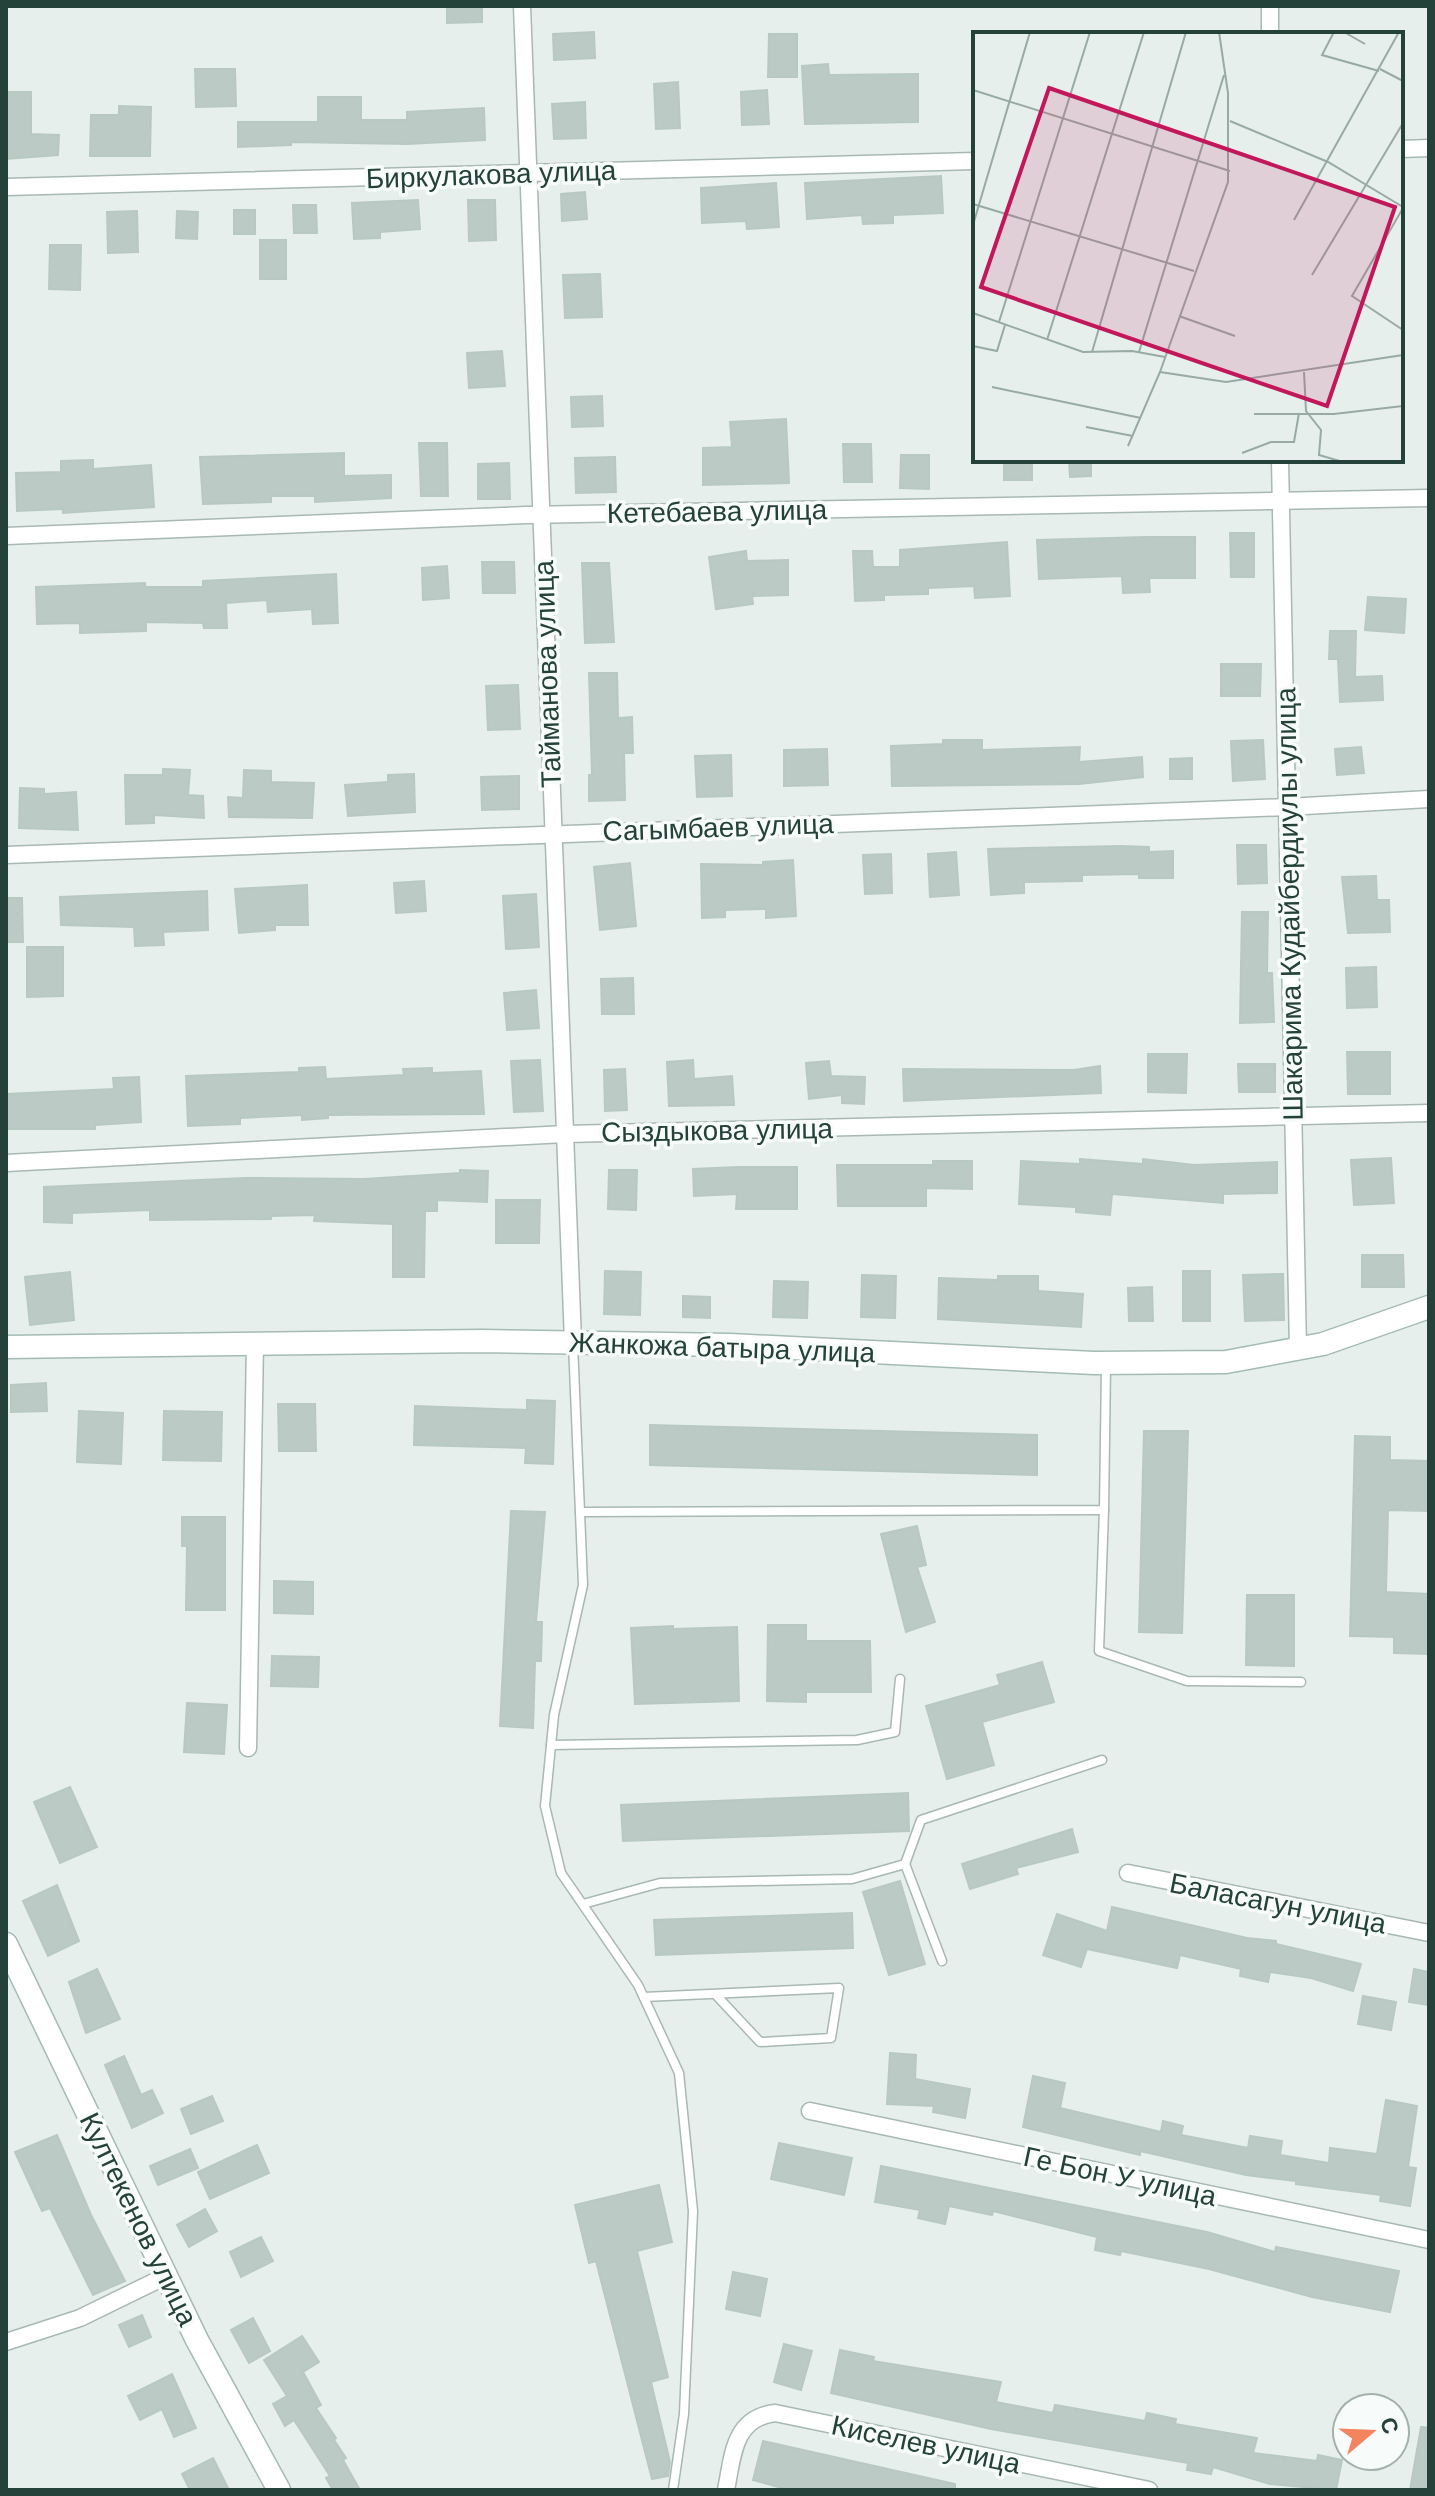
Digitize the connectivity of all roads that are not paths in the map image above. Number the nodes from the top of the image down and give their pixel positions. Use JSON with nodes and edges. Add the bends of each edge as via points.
{"nodes":[{"id":1,"x":522,"y":6,"type":"edge"},
{"id":2,"x":1270,"y":6,"type":"edge"},
{"id":3,"x":1270,"y":32,"type":"edge"},
{"id":4,"x":1429,"y":148,"type":"edge"},
{"id":5,"x":1403,"y":149,"type":"edge"},
{"id":6,"x":973,"y":161,"type":"edge"},
{"id":7,"x":528,"y":173,"type":"junction"},
{"id":8,"x":6,"y":187,"type":"edge"},
{"id":9,"x":1280,"y":462,"type":"edge"},
{"id":10,"x":1429,"y":498,"type":"edge"},
{"id":11,"x":1281,"y":501,"type":"junction"},
{"id":12,"x":541,"y":514,"type":"junction"},
{"id":13,"x":6,"y":536,"type":"edge"},
{"id":14,"x":1429,"y":799,"type":"edge"},
{"id":15,"x":1287,"y":807,"type":"junction"},
{"id":16,"x":554,"y":833,"type":"junction"},
{"id":17,"x":6,"y":855,"type":"edge"},
{"id":18,"x":1429,"y":1113,"type":"edge"},
{"id":19,"x":1293,"y":1117,"type":"junction"},
{"id":20,"x":565,"y":1134,"type":"junction"},
{"id":21,"x":6,"y":1163,"type":"edge"},
{"id":22,"x":1429,"y":1307,"type":"edge"},
{"id":23,"x":573,"y":1342,"type":"junction"},
{"id":24,"x":255,"y":1343,"type":"junction"},
{"id":25,"x":6,"y":1347,"type":"edge"},
{"id":26,"x":1298,"y":1349,"type":"junction"},
{"id":27,"x":1106,"y":1362,"type":"junction"},
{"id":28,"x":1104,"y":1510,"type":"junction"},
{"id":29,"x":580,"y":1512,"type":"junction"},
{"id":30,"x":900,"y":1679,"type":"dead end"},
{"id":31,"x":1301,"y":1682,"type":"dead end"},
{"id":32,"x":551,"y":1745,"type":"junction"},
{"id":33,"x":248,"y":1748,"type":"dead end"},
{"id":34,"x":1102,"y":1760,"type":"dead end"},
{"id":35,"x":905,"y":1864,"type":"junction"},
{"id":36,"x":1128,"y":1873,"type":"dead end"},
{"id":37,"x":583,"y":1904,"type":"junction"},
{"id":38,"x":1429,"y":1933,"type":"edge"},
{"id":39,"x":6,"y":1944,"type":"edge"},
{"id":40,"x":942,"y":1961,"type":"dead end"},
{"id":41,"x":716,"y":1995,"type":"junction"},
{"id":42,"x":644,"y":1997,"type":"junction"},
{"id":43,"x":810,"y":2111,"type":"dead end"},
{"id":44,"x":1429,"y":2240,"type":"edge"},
{"id":45,"x":166,"y":2276,"type":"junction"},
{"id":46,"x":6,"y":2342,"type":"edge"},
{"id":47,"x":279,"y":2490,"type":"edge"},
{"id":48,"x":673,"y":2490,"type":"edge"},
{"id":49,"x":726,"y":2490,"type":"edge"},
{"id":50,"x":1149,"y":2490,"type":"edge"}],
"edges":[{"from":1,"to":7,"type":"street","name":"Тайманова улица"},
{"from":2,"to":3,"type":"street"},
{"from":4,"to":5,"type":"street"},
{"from":6,"to":7,"type":"street","name":"Биркулакова улица"},
{"from":7,"to":8,"type":"street","name":"Биркулакова улица"},
{"from":7,"to":12,"type":"street","name":"Тайманова улица"},
{"from":9,"to":11,"type":"street","name":"Шакарима Кудайбердиулы улица"},
{"from":10,"to":11,"type":"street","name":"Кетебаева улица"},
{"from":11,"to":12,"type":"street","name":"Кетебаева улица"},
{"from":11,"to":15,"type":"street","name":"Шакарима Кудайбердиулы улица"},
{"from":12,"to":13,"type":"street","name":"Кетебаева улица"},
{"from":12,"to":16,"type":"street","name":"Тайманова улица"},
{"from":14,"to":15,"type":"street","name":"Сагымбаев улица"},
{"from":15,"to":16,"type":"street","name":"Сагымбаев улица"},
{"from":15,"to":19,"type":"street","name":"Шакарима Кудайбердиулы улица"},
{"from":16,"to":17,"type":"street","name":"Сагымбаев улица"},
{"from":16,"to":20,"type":"street","name":"Тайманова улица"},
{"from":18,"to":19,"type":"street","name":"Сыздыкова улица"},
{"from":19,"to":20,"type":"street","name":"Сыздыкова улица"},
{"from":19,"to":26,"type":"street","name":"Шакарима Кудайбердиулы улица"},
{"from":20,"to":21,"type":"street","name":"Сыздыкова улица"},
{"from":20,"to":23,"type":"street","name":"Тайманова улица"},
{"from":22,"to":26,"type":"street","name":"Жанкожа батыра улица"},
{"from":23,"to":24,"type":"street","name":"Жанкожа батыра улица"},
{"from":23,"to":27,"type":"street","name":"Жанкожа батыра улица"},
{"from":23,"to":29,"type":"lane"},
{"from":24,"to":25,"type":"street","name":"Жанкожа батыра улица"},
{"from":24,"to":33,"type":"street"},
{"from":26,"to":27,"type":"street","name":"Жанкожа батыра улица","via":[[1226,1362]]},
{"from":27,"to":28,"type":"lane"},
{"from":28,"to":29,"type":"lane"},
{"from":28,"to":31,"type":"lane","via":[[1099,1651],[1187,1681]]},
{"from":29,"to":32,"type":"lane","via":[[583,1585]]},
{"from":30,"to":32,"type":"lane","via":[[895,1732],[857,1740]]},
{"from":32,"to":37,"type":"lane","via":[[545,1806],[561,1873]]},
{"from":34,"to":35,"type":"lane","via":[[921,1820]]},
{"from":35,"to":37,"type":"lane","via":[[852,1879],[660,1883]]},
{"from":35,"to":40,"type":"lane"},
{"from":36,"to":38,"type":"street","name":"Баласагун улица"},
{"from":37,"to":42,"type":"lane"},
{"from":39,"to":45,"type":"street","name":"Култекенов улица"},
{"from":41,"to":41,"type":"lane","via":[[839,1988],[831,2038],[760,2042]]},
{"from":41,"to":42,"type":"lane"},
{"from":42,"to":48,"type":"lane","via":[[679,2073],[693,2211],[684,2414]]},
{"from":43,"to":44,"type":"street","name":"Ге Бон У улица"},
{"from":45,"to":46,"type":"street","via":[[80,2318]]},
{"from":45,"to":47,"type":"street","name":"Култекенов улица"},
{"from":49,"to":50,"type":"street","name":"Киселев улица","via":[[736,2439],[752,2419],[775,2413]]}]}
